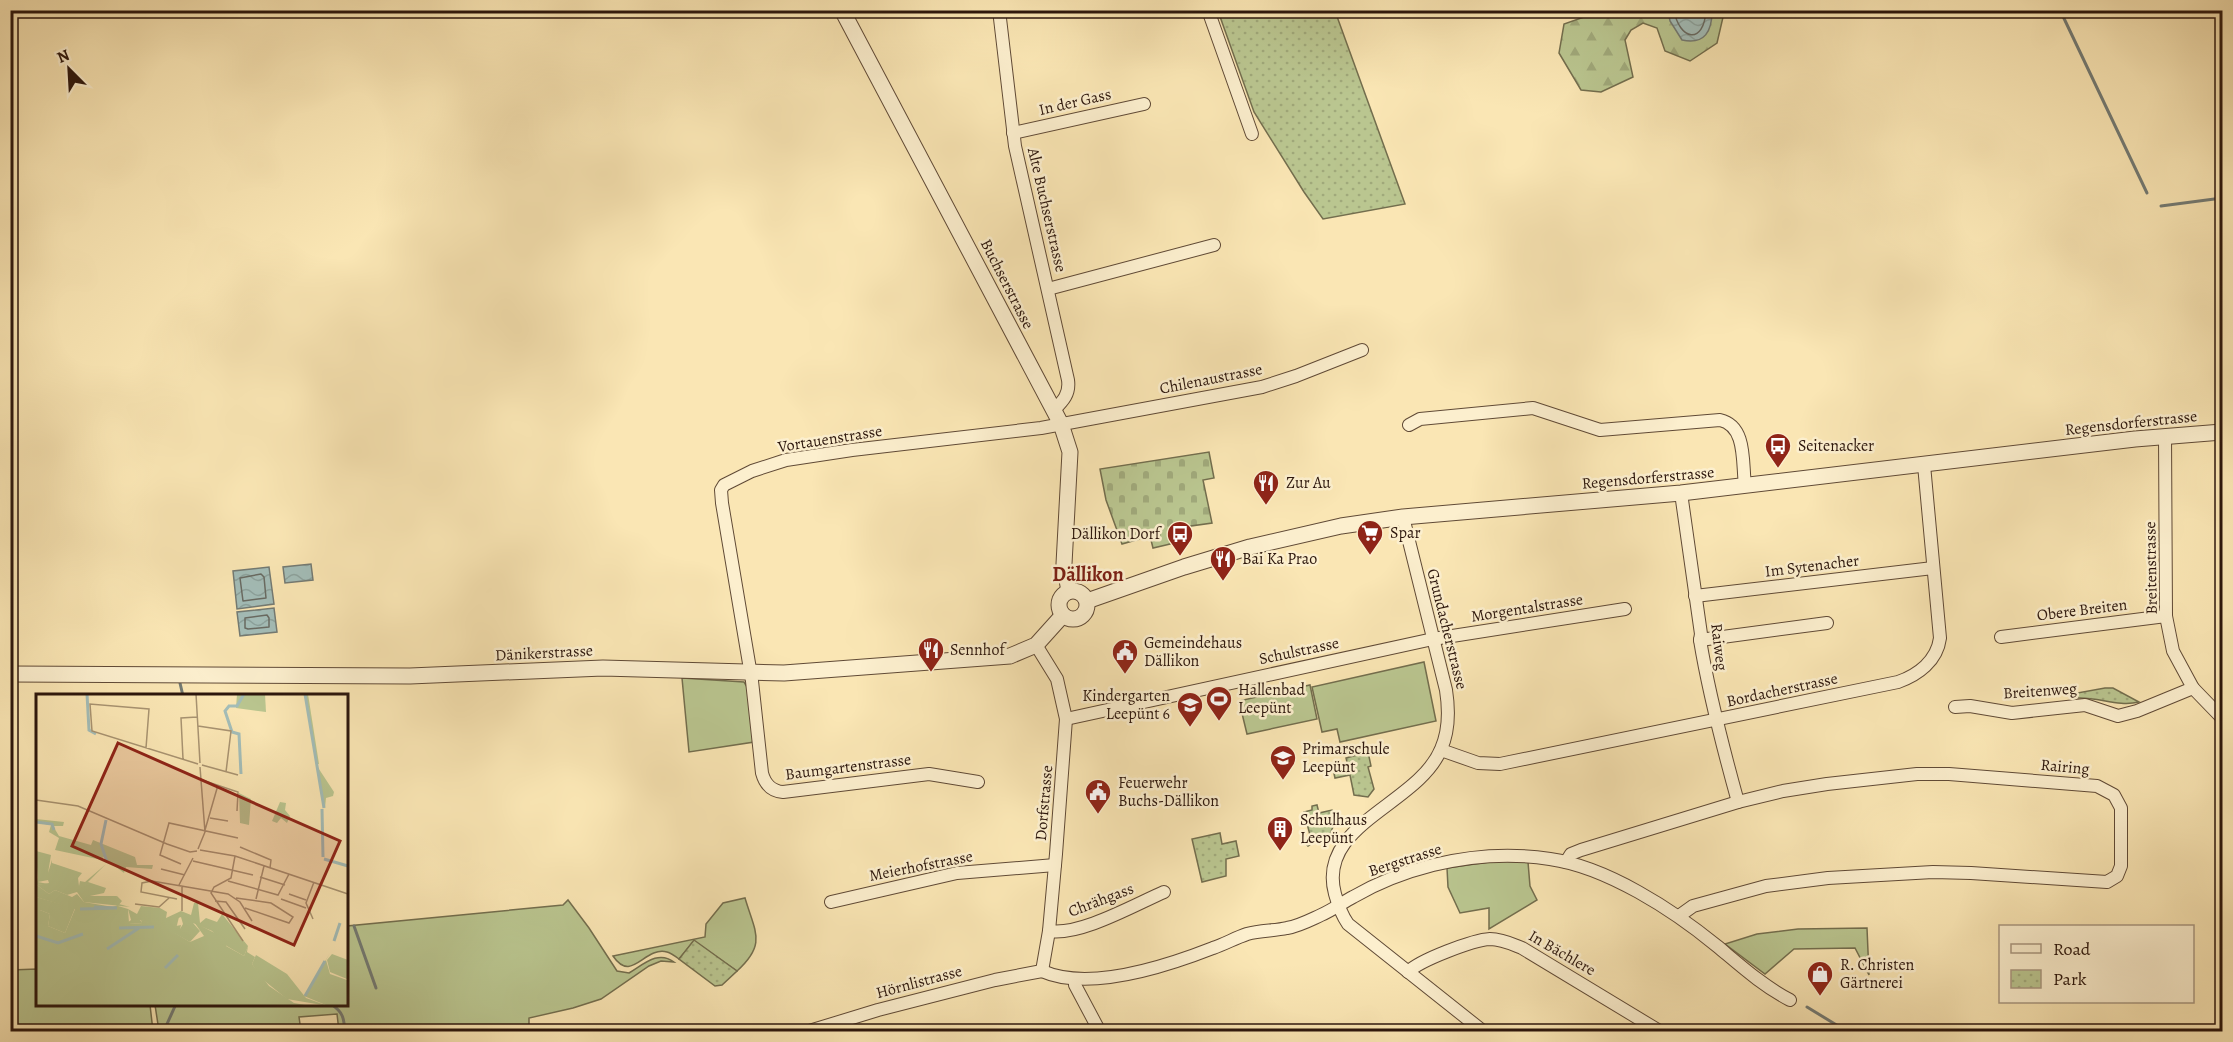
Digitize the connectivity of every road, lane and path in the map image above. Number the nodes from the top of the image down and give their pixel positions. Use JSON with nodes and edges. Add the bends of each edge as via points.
{"nodes":[{"id":1,"x":842,"y":10,"type":"edge"},
{"id":2,"x":999,"y":10,"type":"edge"},
{"id":3,"x":1208,"y":10,"type":"edge"},
{"id":4,"x":1144,"y":104,"type":"dead end"},
{"id":5,"x":1013,"y":133,"type":"junction"},
{"id":6,"x":1252,"y":134,"type":"dead end"},
{"id":7,"x":1214,"y":245,"type":"dead end"},
{"id":8,"x":1048,"y":289,"type":"junction"},
{"id":9,"x":1362,"y":350,"type":"dead end"},
{"id":10,"x":1054,"y":410,"type":"junction"},
{"id":11,"x":1061,"y":424,"type":"junction"},
{"id":12,"x":1409,"y":425,"type":"dead end"},
{"id":13,"x":2223,"y":432,"type":"edge"},
{"id":14,"x":2165,"y":436,"type":"junction"},
{"id":15,"x":1924,"y":465,"type":"junction"},
{"id":16,"x":1745,"y":485,"type":"junction"},
{"id":17,"x":1681,"y":493,"type":"junction"},
{"id":18,"x":1403,"y":517,"type":"junction"},
{"id":19,"x":1933,"y":568,"type":"junction"},
{"id":20,"x":1069,"y":591,"type":"junction"},
{"id":21,"x":1695,"y":596,"type":"junction"},
{"id":22,"x":1087,"y":601,"type":"junction"},
{"id":23,"x":1625,"y":609,"type":"dead end"},
{"id":24,"x":1063,"y":615,"type":"junction"},
{"id":25,"x":2166,"y":616,"type":"junction"},
{"id":26,"x":1827,"y":623,"type":"dead end"},
{"id":27,"x":2001,"y":637,"type":"dead end"},
{"id":28,"x":1433,"y":639,"type":"junction"},
{"id":29,"x":1700,"y":640,"type":"junction"},
{"id":30,"x":1036,"y":645,"type":"junction"},
{"id":31,"x":750,"y":671,"type":"junction"},
{"id":32,"x":10,"y":674,"type":"edge"},
{"id":33,"x":2193,"y":688,"type":"junction"},
{"id":34,"x":1955,"y":707,"type":"dead end"},
{"id":35,"x":2223,"y":718,"type":"edge"},
{"id":36,"x":1066,"y":719,"type":"junction"},
{"id":37,"x":1715,"y":721,"type":"junction"},
{"id":38,"x":1441,"y":750,"type":"junction"},
{"id":39,"x":978,"y":782,"type":"dead end"},
{"id":40,"x":1738,"y":802,"type":"junction"},
{"id":41,"x":1566,"y":862,"type":"junction"},
{"id":42,"x":1055,"y":865,"type":"junction"},
{"id":43,"x":1164,"y":892,"type":"dead end"},
{"id":44,"x":831,"y":902,"type":"dead end"},
{"id":45,"x":1339,"y":906,"type":"junction"},
{"id":46,"x":1679,"y":916,"type":"junction"},
{"id":47,"x":1048,"y":931,"type":"junction"},
{"id":48,"x":1042,"y":971,"type":"junction"},
{"id":49,"x":1408,"y":972,"type":"junction"},
{"id":50,"x":1075,"y":979,"type":"junction"},
{"id":51,"x":1790,"y":1000,"type":"dead end"},
{"id":52,"x":806,"y":1032,"type":"edge"},
{"id":53,"x":1100,"y":1032,"type":"edge"},
{"id":54,"x":1484,"y":1032,"type":"edge"},
{"id":55,"x":1661,"y":1032,"type":"edge"}],
"edges":[{"from":1,"to":10,"type":"street","name":"Buchserstrasse"},
{"from":2,"to":5,"type":"street","name":"Alte Buchserstrasse"},
{"from":3,"to":6,"type":"street"},
{"from":4,"to":5,"type":"street","name":"In der Gass"},
{"from":5,"to":8,"type":"street","name":"Alte Buchserstrasse"},
{"from":7,"to":8,"type":"street"},
{"from":8,"to":10,"type":"street","name":"Alte Buchserstrasse","via":[[1069,388]]},
{"from":9,"to":11,"type":"street","name":"Chilenaustrasse","via":[[1277,383]]},
{"from":10,"to":11,"type":"street","name":"Buchserstrasse"},
{"from":11,"to":20,"type":"street","name":"Buchserstrasse","via":[[1070,452],[1064,554]]},
{"from":11,"to":31,"type":"street","name":"Vortauenstrasse","via":[[786,460],[724,485],[722,503]]},
{"from":12,"to":16,"type":"street","via":[[1420,419],[1533,408],[1599,430],[1720,420],[1730,423],[1738,432]]},
{"from":13,"to":14,"type":"street","name":"Regensdorferstrasse"},
{"from":14,"to":15,"type":"street","name":"Regensdorferstrasse"},
{"from":14,"to":25,"type":"street","name":"Breitenstrasse"},
{"from":15,"to":16,"type":"street","name":"Regensdorferstrasse"},
{"from":15,"to":19,"type":"street","name":"Bordacherstrasse"},
{"from":16,"to":17,"type":"street","name":"Regensdorferstrasse"},
{"from":17,"to":18,"type":"street","name":"Regensdorferstrasse"},
{"from":17,"to":21,"type":"street","name":"Raiweg"},
{"from":18,"to":22,"type":"street","name":"Regensdorferstrasse","via":[[1341,526],[1250,547]]},
{"from":18,"to":28,"type":"street","name":"Grundacherstrasse"},
{"from":19,"to":21,"type":"street","name":"Im Sytenacher"},
{"from":19,"to":37,"type":"street","name":"Bordacherstrasse","via":[[1939,643],[1925,667],[1911,678]]},
{"from":20,"to":22,"type":"street","via":[[1080,592]]},
{"from":20,"to":24,"type":"street","via":[[1059,601]]},
{"from":21,"to":29,"type":"street","name":"Raiweg"},
{"from":22,"to":24,"type":"street","via":[[1080,617],[1071,619]]},
{"from":23,"to":28,"type":"street","name":"Morgentalstrasse"},
{"from":24,"to":30,"type":"street","name":"Dänikerstrasse"},
{"from":25,"to":27,"type":"street","name":"Obere Breiten"},
{"from":25,"to":33,"type":"street","name":"Breitenstrasse","via":[[2173,651]]},
{"from":26,"to":29,"type":"street"},
{"from":28,"to":36,"type":"street","name":"Schulstrasse"},
{"from":28,"to":38,"type":"street","name":"Grundacherstrasse","via":[[1448,702]]},
{"from":29,"to":37,"type":"street","name":"Raiweg"},
{"from":30,"to":31,"type":"street","name":"Dänikerstrasse","via":[[998,657],[784,673]]},
{"from":30,"to":36,"type":"street","name":"Dorfstrasse","via":[[1057,679]]},
{"from":31,"to":32,"type":"street","name":"Dänikerstrasse","via":[[603,668],[340,677]]},
{"from":31,"to":39,"type":"street","name":"Baumgartenstrasse","via":[[762,773],[777,792],[928,774]]},
{"from":33,"to":34,"type":"street","name":"Breitenweg","via":[[2118,716],[2085,705],[2012,713]]},
{"from":33,"to":35,"type":"street","name":"Breitenstrasse"},
{"from":36,"to":42,"type":"street","name":"Dorfstrasse"},
{"from":37,"to":38,"type":"street","name":"Bordacherstrasse","via":[[1500,764],[1478,763]]},
{"from":37,"to":40,"type":"street","name":"Raiweg"},
{"from":38,"to":45,"type":"street","name":"Grundacherstrasse","via":[[1416,784],[1347,838],[1332,876]]},
{"from":40,"to":41,"type":"street","name":"Rairing","via":[[1576,852]]},
{"from":40,"to":46,"type":"street","name":"Rairing","via":[[1801,788],[1917,774],[2097,786],[2114,795],[2121,808],[2121,866],[2117,876],[2103,882],[1933,872],[1795,881],[1693,906]]},
{"from":41,"to":45,"type":"street","name":"Bergstrasse","via":[[1486,857],[1433,865],[1369,889]]},
{"from":41,"to":46,"type":"street","name":"Bergstrasse","via":[[1615,881]]},
{"from":42,"to":44,"type":"street","name":"Meierhofstrasse","via":[[957,873]]},
{"from":42,"to":47,"type":"street","name":"Dorfstrasse"},
{"from":43,"to":47,"type":"street","name":"Chrähgass","via":[[1106,919],[1064,932]]},
{"from":45,"to":49,"type":"street","name":"Grundacherstrasse","via":[[1348,924]]},
{"from":45,"to":50,"type":"street","name":"Bergstrasse","via":[[1292,927],[1245,934],[1169,964]]},
{"from":46,"to":51,"type":"street","name":"Bergstrasse","via":[[1757,980]]},
{"from":47,"to":48,"type":"street","name":"Dorfstrasse"},
{"from":48,"to":50,"type":"street","name":"Bergstrasse"},
{"from":48,"to":52,"type":"street","name":"Hörnlistrasse","via":[[878,1010]]},
{"from":49,"to":54,"type":"street","name":"Grundacherstrasse"},
{"from":49,"to":55,"type":"street","name":"In Bächlere","via":[[1417,964],[1473,943],[1501,940],[1522,948]]},
{"from":50,"to":53,"type":"street"}]}
